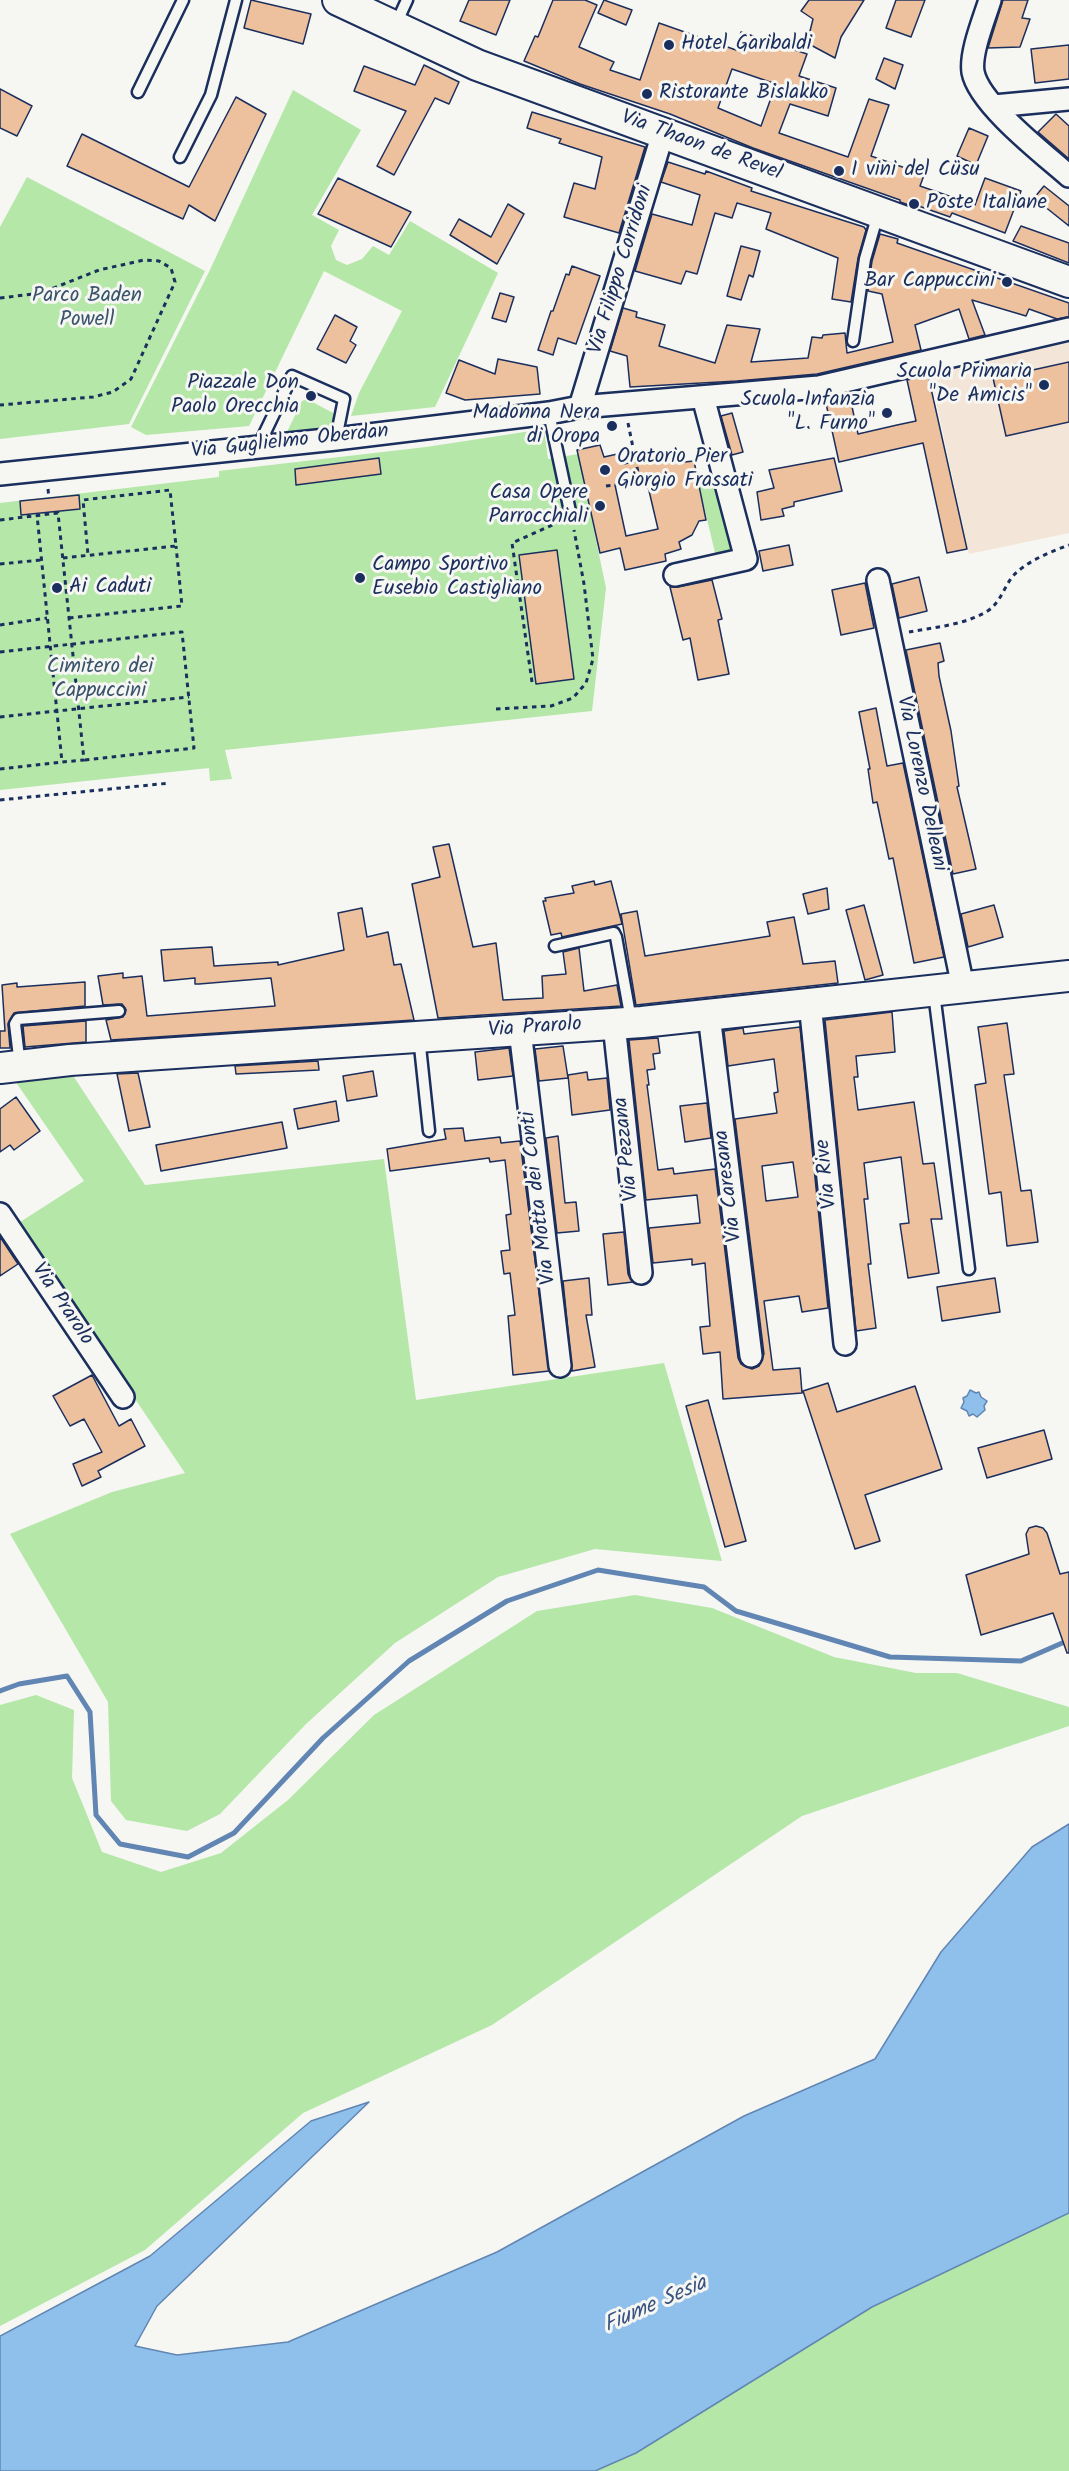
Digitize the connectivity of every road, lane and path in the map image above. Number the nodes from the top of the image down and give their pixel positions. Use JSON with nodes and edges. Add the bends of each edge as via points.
{"nodes":[{"id":1,"x":183,"y":0,"type":"edge"},
{"id":2,"x":236,"y":0,"type":"edge"},
{"id":3,"x":338,"y":0,"type":"edge"},
{"id":4,"x":408,"y":0,"type":"edge"},
{"id":5,"x":990,"y":0,"type":"edge"},
{"id":6,"x":394,"y":26,"type":"junction"},
{"id":7,"x":138,"y":92,"type":"dead end"},
{"id":8,"x":1069,"y":99,"type":"edge"},
{"id":9,"x":994,"y":106,"type":"junction"},
{"id":10,"x":663,"y":133,"type":"junction"},
{"id":11,"x":180,"y":157,"type":"dead end"},
{"id":12,"x":1069,"y":176,"type":"edge"},
{"id":13,"x":879,"y":211,"type":"junction"},
{"id":14,"x":1069,"y":282,"type":"edge"},
{"id":15,"x":0,"y":297,"type":"edge"},
{"id":16,"x":1069,"y":329,"type":"edge"},
{"id":17,"x":853,"y":341,"type":"dead end"},
{"id":18,"x":703,"y":397,"type":"junction"},
{"id":19,"x":624,"y":404,"type":"junction"},
{"id":20,"x":0,"y":405,"type":"edge"},
{"id":21,"x":580,"y":407,"type":"junction"},
{"id":22,"x":549,"y":413,"type":"junction"},
{"id":23,"x":336,"y":439,"type":"junction"},
{"id":24,"x":258,"y":447,"type":"junction"},
{"id":25,"x":0,"y":474,"type":"edge"},
{"id":26,"x":606,"y":486,"type":"dead end"},
{"id":27,"x":36,"y":515,"type":"junction"},
{"id":28,"x":571,"y":516,"type":"junction"},
{"id":29,"x":0,"y":520,"type":"edge"},
{"id":30,"x":1069,"y":545,"type":"edge"},
{"id":31,"x":176,"y":546,"type":"junction"},
{"id":32,"x":88,"y":555,"type":"junction"},
{"id":33,"x":63,"y":558,"type":"junction"},
{"id":34,"x":41,"y":560,"type":"junction"},
{"id":35,"x":0,"y":564,"type":"edge"},
{"id":36,"x":675,"y":575,"type":"dead end"},
{"id":37,"x":878,"y":580,"type":"dead end"},
{"id":38,"x":47,"y":618,"type":"junction"},
{"id":39,"x":69,"y":618,"type":"junction"},
{"id":40,"x":0,"y":625,"type":"edge"},
{"id":41,"x":889,"y":636,"type":"junction"},
{"id":42,"x":72,"y":644,"type":"junction"},
{"id":43,"x":50,"y":646,"type":"junction"},
{"id":44,"x":0,"y":652,"type":"edge"},
{"id":45,"x":532,"y":682,"type":"dead end"},
{"id":46,"x":189,"y":697,"type":"junction"},
{"id":47,"x":79,"y":709,"type":"junction"},
{"id":48,"x":496,"y":709,"type":"dead end"},
{"id":49,"x":57,"y":711,"type":"junction"},
{"id":50,"x":0,"y":717,"type":"edge"},
{"id":51,"x":84,"y":760,"type":"junction"},
{"id":52,"x":62,"y":762,"type":"junction"},
{"id":53,"x":0,"y":769,"type":"edge"},
{"id":54,"x":170,"y":783,"type":"dead end"},
{"id":55,"x":0,"y":800,"type":"edge"},
{"id":56,"x":555,"y":946,"type":"dead end"},
{"id":57,"x":1069,"y":976,"type":"edge"},
{"id":58,"x":963,"y":987,"type":"junction"},
{"id":59,"x":933,"y":990,"type":"junction"},
{"id":60,"x":810,"y":1004,"type":"junction"},
{"id":61,"x":119,"y":1011,"type":"dead end"},
{"id":62,"x":709,"y":1015,"type":"junction"},
{"id":63,"x":623,"y":1024,"type":"junction"},
{"id":64,"x":520,"y":1030,"type":"junction"},
{"id":65,"x":418,"y":1037,"type":"junction"},
{"id":66,"x":10,"y":1067,"type":"edge"},
{"id":67,"x":429,"y":1131,"type":"dead end"},
{"id":68,"x":0,"y":1214,"type":"edge"},
{"id":69,"x":969,"y":1269,"type":"dead end"},
{"id":70,"x":641,"y":1273,"type":"dead end"},
{"id":71,"x":845,"y":1344,"type":"dead end"},
{"id":72,"x":751,"y":1356,"type":"dead end"},
{"id":73,"x":560,"y":1366,"type":"dead end"},
{"id":74,"x":123,"y":1397,"type":"dead end"}],
"edges":[{"from":1,"to":7,"type":"lane"},
{"from":2,"to":11,"type":"lane","via":[[211,95]]},
{"from":3,"to":6,"type":"street","name":"Via Thaon de Revel"},
{"from":4,"to":6,"type":"lane"},
{"from":5,"to":9,"type":"street","via":[[973,71],[980,91]]},
{"from":6,"to":10,"type":"street","name":"Via Thaon de Revel","via":[[477,65]]},
{"from":8,"to":9,"type":"street"},
{"from":9,"to":12,"type":"street"},
{"from":10,"to":13,"type":"street","name":"Via Thaon de Revel"},
{"from":10,"to":21,"type":"street","name":"Via Filippo Corridoni"},
{"from":13,"to":14,"type":"street","name":"Via Thaon de Revel"},
{"from":13,"to":17,"type":"lane","via":[[865,260]]},
{"from":15,"to":20,"type":"path","via":[[41,293],[99,270],[144,260],[159,261],[171,268],[175,282],[131,379],[113,392]]},
{"from":16,"to":18,"type":"street","name":"Via Guglielmo Oberdan","via":[[819,387]]},
{"from":18,"to":19,"type":"street","name":"Via Guglielmo Oberdan"},
{"from":18,"to":36,"type":"street","via":[[746,559]]},
{"from":19,"to":21,"type":"street","name":"Via Guglielmo Oberdan"},
{"from":19,"to":26,"type":"path","via":[[640,482]]},
{"from":21,"to":22,"type":"street","name":"Via Guglielmo Oberdan"},
{"from":22,"to":23,"type":"street","name":"Via Guglielmo Oberdan"},
{"from":22,"to":28,"type":"lane"},
{"from":23,"to":24,"type":"street","name":"Via Guglielmo Oberdan"},
{"from":23,"to":24,"type":"lane","via":[[344,399],[292,376]]},
{"from":24,"to":25,"type":"street","name":"Via Guglielmo Oberdan"},
{"from":27,"to":29,"type":"path"},
{"from":27,"to":33,"type":"path","via":[[58,513]]},
{"from":27,"to":34,"type":"path"},
{"from":28,"to":45,"type":"path","via":[[512,543]]},
{"from":28,"to":48,"type":"path","via":[[593,659],[586,683],[573,698],[551,706]]},
{"from":30,"to":41,"type":"path","via":[[1024,566],[1011,578],[1003,596],[981,615]]},
{"from":31,"to":32,"type":"path"},
{"from":31,"to":32,"type":"path","via":[[170,490],[83,500]]},
{"from":31,"to":39,"type":"path","via":[[182,606]]},
{"from":32,"to":33,"type":"path"},
{"from":33,"to":39,"type":"path"},
{"from":34,"to":35,"type":"path"},
{"from":34,"to":38,"type":"path"},
{"from":37,"to":41,"type":"street","name":"Via Lorenzo Delleani"},
{"from":38,"to":40,"type":"path"},
{"from":38,"to":43,"type":"path"},
{"from":39,"to":42,"type":"path"},
{"from":41,"to":58,"type":"street","name":"Via Lorenzo Delleani"},
{"from":42,"to":43,"type":"path"},
{"from":42,"to":46,"type":"path","via":[[182,632]]},
{"from":42,"to":47,"type":"path"},
{"from":43,"to":44,"type":"path"},
{"from":43,"to":49,"type":"path"},
{"from":46,"to":47,"type":"path"},
{"from":46,"to":51,"type":"path","via":[[194,748]]},
{"from":47,"to":49,"type":"path"},
{"from":47,"to":51,"type":"path"},
{"from":49,"to":50,"type":"path"},
{"from":49,"to":52,"type":"path"},
{"from":51,"to":52,"type":"path"},
{"from":52,"to":53,"type":"path"},
{"from":54,"to":55,"type":"path"},
{"from":56,"to":63,"type":"lane","via":[[614,933]]},
{"from":57,"to":58,"type":"street","name":"Via Prarolo"},
{"from":58,"to":59,"type":"street","name":"Via Prarolo"},
{"from":59,"to":60,"type":"street","name":"Via Prarolo"},
{"from":59,"to":69,"type":"lane"},
{"from":60,"to":62,"type":"street","name":"Via Prarolo"},
{"from":60,"to":71,"type":"street","name":"Via Rive"},
{"from":61,"to":66,"type":"lane","via":[[18,1019]]},
{"from":62,"to":63,"type":"street","name":"Via Prarolo"},
{"from":62,"to":72,"type":"street","name":"Via Caresana"},
{"from":63,"to":64,"type":"street","name":"Via Prarolo"},
{"from":63,"to":70,"type":"street","name":"Via Pezzana"},
{"from":64,"to":65,"type":"street","name":"Via Prarolo"},
{"from":64,"to":73,"type":"street","name":"Via Motta dei Conti"},
{"from":65,"to":66,"type":"street","name":"Via Prarolo"},
{"from":65,"to":67,"type":"lane"},
{"from":68,"to":74,"type":"street","name":"Via Prarolo"}]}
